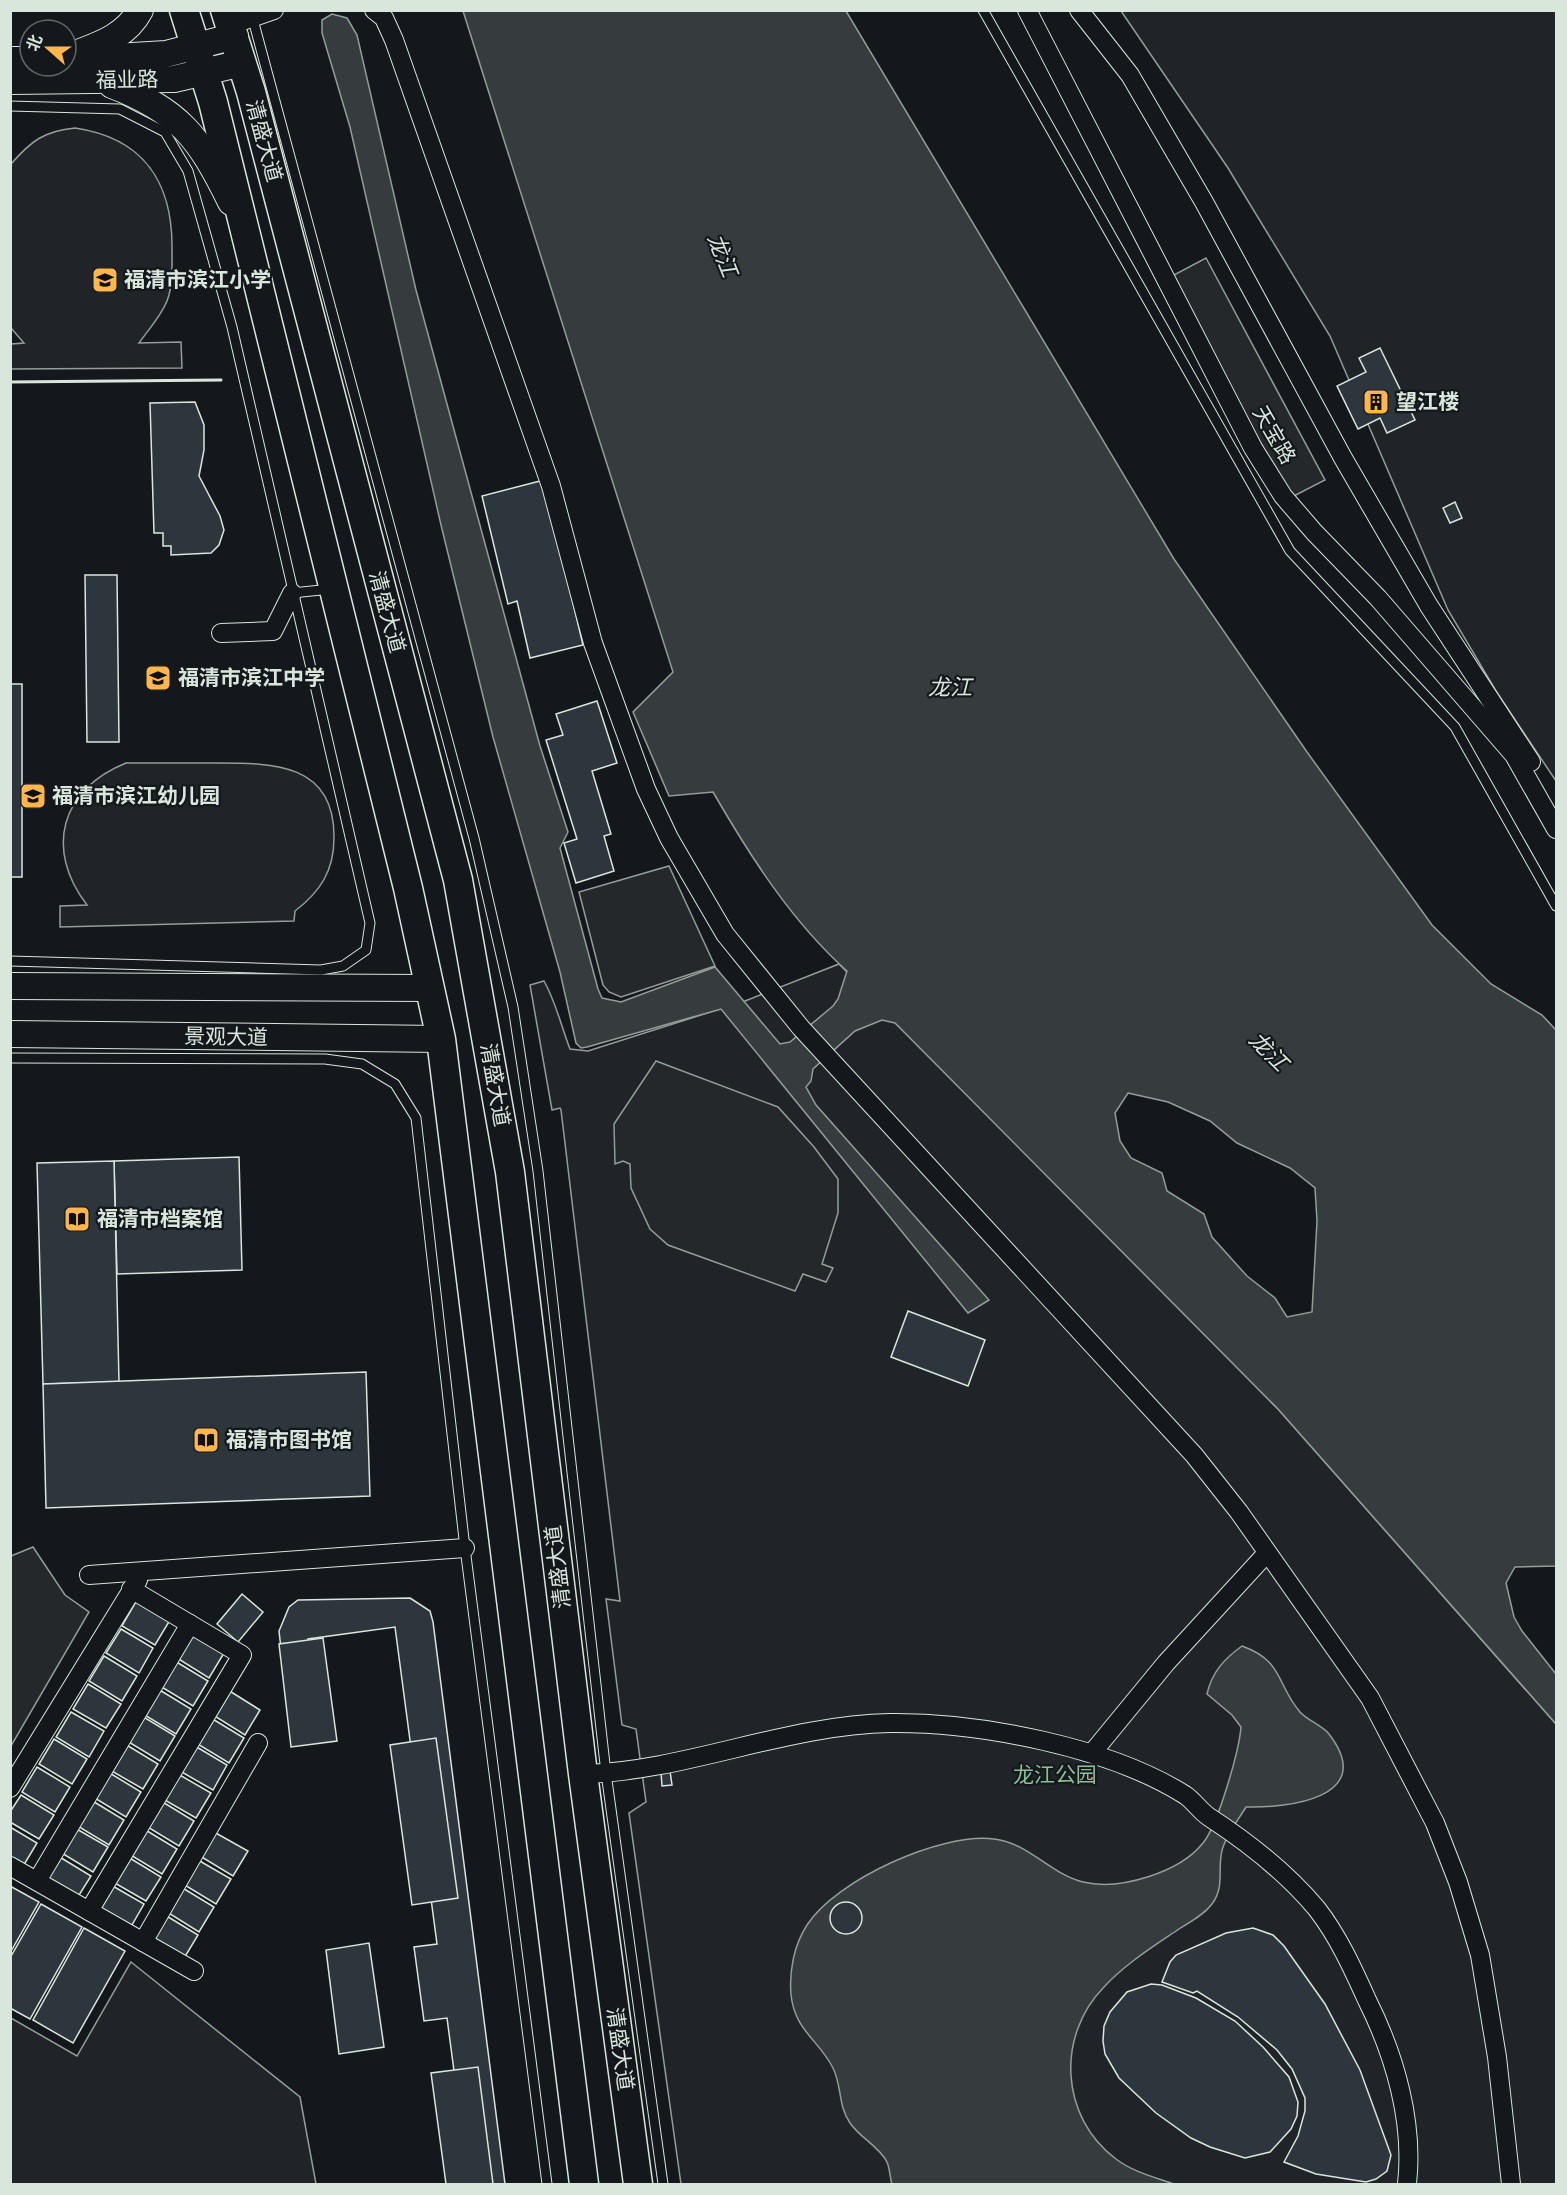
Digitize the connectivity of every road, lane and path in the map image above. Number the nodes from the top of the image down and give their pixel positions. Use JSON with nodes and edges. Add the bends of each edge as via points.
{"nodes":[{"id":1,"x":140,"y":10,"type":"edge"},
{"id":2,"x":184,"y":10,"type":"edge"},
{"id":3,"x":274,"y":10,"type":"edge"},
{"id":4,"x":374,"y":10,"type":"edge"},
{"id":5,"x":983,"y":10,"type":"edge"},
{"id":6,"x":1027,"y":10,"type":"edge"},
{"id":7,"x":1079,"y":10,"type":"edge"},
{"id":8,"x":239,"y":27,"type":"edge"},
{"id":9,"x":78,"y":54,"type":"edge"},
{"id":10,"x":78,"y":58,"type":"edge"},
{"id":11,"x":200,"y":59,"type":"junction"},
{"id":12,"x":10,"y":81,"type":"edge"},
{"id":13,"x":103,"y":81,"type":"junction"},
{"id":14,"x":10,"y":106,"type":"edge"},
{"id":15,"x":241,"y":223,"type":"junction"},
{"id":16,"x":332,"y":589,"type":"junction"},
{"id":17,"x":292,"y":593,"type":"junction"},
{"id":18,"x":221,"y":633,"type":"dead end"},
{"id":19,"x":1557,"y":805,"type":"edge"},
{"id":20,"x":1557,"y":829,"type":"edge"},
{"id":21,"x":1557,"y":906,"type":"edge"},
{"id":22,"x":10,"y":961,"type":"edge"},
{"id":23,"x":10,"y":986,"type":"edge"},
{"id":24,"x":430,"y":988,"type":"junction"},
{"id":25,"x":10,"y":1034,"type":"edge"},
{"id":26,"x":441,"y":1040,"type":"junction"},
{"id":27,"x":10,"y":1058,"type":"edge"},
{"id":28,"x":465,"y":1548,"type":"junction"},
{"id":29,"x":1267,"y":1553,"type":"junction"},
{"id":30,"x":143,"y":1573,"type":"junction"},
{"id":31,"x":89,"y":1575,"type":"dead end"},
{"id":32,"x":131,"y":1589,"type":"junction"},
{"id":33,"x":190,"y":1624,"type":"junction"},
{"id":34,"x":258,"y":1743,"type":"dead end"},
{"id":35,"x":1092,"y":1753,"type":"junction"},
{"id":36,"x":595,"y":1773,"type":"junction"},
{"id":37,"x":10,"y":1788,"type":"edge"},
{"id":38,"x":10,"y":1866,"type":"edge"},
{"id":39,"x":37,"y":1881,"type":"junction"},
{"id":40,"x":89,"y":1911,"type":"junction"},
{"id":41,"x":143,"y":1942,"type":"junction"},
{"id":42,"x":194,"y":1971,"type":"dead end"},
{"id":43,"x":547,"y":2184,"type":"edge"},
{"id":44,"x":584,"y":2184,"type":"edge"},
{"id":45,"x":638,"y":2184,"type":"edge"},
{"id":46,"x":663,"y":2184,"type":"edge"},
{"id":47,"x":1407,"y":2184,"type":"edge"},
{"id":48,"x":1511,"y":2184,"type":"edge"}],
"edges":[{"from":1,"to":9,"type":"street","via":[[134,22],[116,37]]},
{"from":2,"to":11,"type":"main road","name":"清盛大道"},
{"from":3,"to":8,"type":"street"},
{"from":4,"to":29,"type":"street","via":[[384,18],[394,40],[548,475],[593,643],[646,789],[669,838],[720,926],[801,1028],[1194,1455]]},
{"from":5,"to":21,"type":"lane","via":[[1290,551],[1455,727]]},
{"from":6,"to":20,"type":"street","name":"天宝路","via":[[1253,448],[1283,496],[1432,657],[1514,755]]},
{"from":7,"to":19,"type":"street","via":[[1130,75],[1429,606],[1516,735]]},
{"from":8,"to":11,"type":"street","name":"福业路"},
{"from":8,"to":36,"type":"main road","name":"清盛大道","via":[[458,880],[510,1172]]},
{"from":8,"to":36,"type":"lane","via":[[474,838],[513,1007],[538,1170]]},
{"from":10,"to":11,"type":"street","name":"福业路","via":[[166,54]]},
{"from":11,"to":13,"type":"street","name":"福业路","via":[[174,80]]},
{"from":11,"to":15,"type":"main road","name":"清盛大道"},
{"from":12,"to":13,"type":"street","name":"福业路"},
{"from":13,"to":15,"type":"street","via":[[172,115],[215,171]]},
{"from":14,"to":17,"type":"lane","via":[[120,109],[165,132],[176,147],[188,171],[232,327]]},
{"from":15,"to":16,"type":"main road","name":"清盛大道"},
{"from":16,"to":17,"type":"lane"},
{"from":16,"to":24,"type":"main road","name":"清盛大道"},
{"from":17,"to":18,"type":"street","via":[[273,631]]},
{"from":17,"to":22,"type":"lane","via":[[370,923],[366,950],[343,966],[321,970]]},
{"from":23,"to":24,"type":"street"},
{"from":24,"to":26,"type":"main road","name":"清盛大道"},
{"from":25,"to":26,"type":"street","name":"景观大道"},
{"from":26,"to":44,"type":"main road","name":"清盛大道"},
{"from":27,"to":28,"type":"lane","via":[[325,1059],[362,1064],[395,1084],[417,1118]]},
{"from":28,"to":30,"type":"street"},
{"from":28,"to":43,"type":"lane"},
{"from":29,"to":35,"type":"street","via":[[1166,1663]]},
{"from":29,"to":48,"type":"street","via":[[1370,1698],[1435,1823],[1458,1882],[1480,1955],[1488,2000]]},
{"from":30,"to":31,"type":"street"},
{"from":30,"to":32,"type":"street"},
{"from":32,"to":33,"type":"street"},
{"from":32,"to":37,"type":"street"},
{"from":33,"to":39,"type":"street"},
{"from":33,"to":40,"type":"street","via":[[242,1655]]},
{"from":34,"to":41,"type":"street"},
{"from":35,"to":36,"type":"street","via":[[985,1731],[890,1723],[807,1732],[673,1763]]},
{"from":35,"to":47,"type":"street","via":[[1186,1796],[1265,1856],[1317,1910],[1383,2031],[1406,2127]]},
{"from":36,"to":45,"type":"main road","name":"清盛大道"},
{"from":36,"to":46,"type":"lane"},
{"from":38,"to":39,"type":"street"},
{"from":39,"to":40,"type":"street"},
{"from":40,"to":41,"type":"street"},
{"from":41,"to":42,"type":"street"}]}
